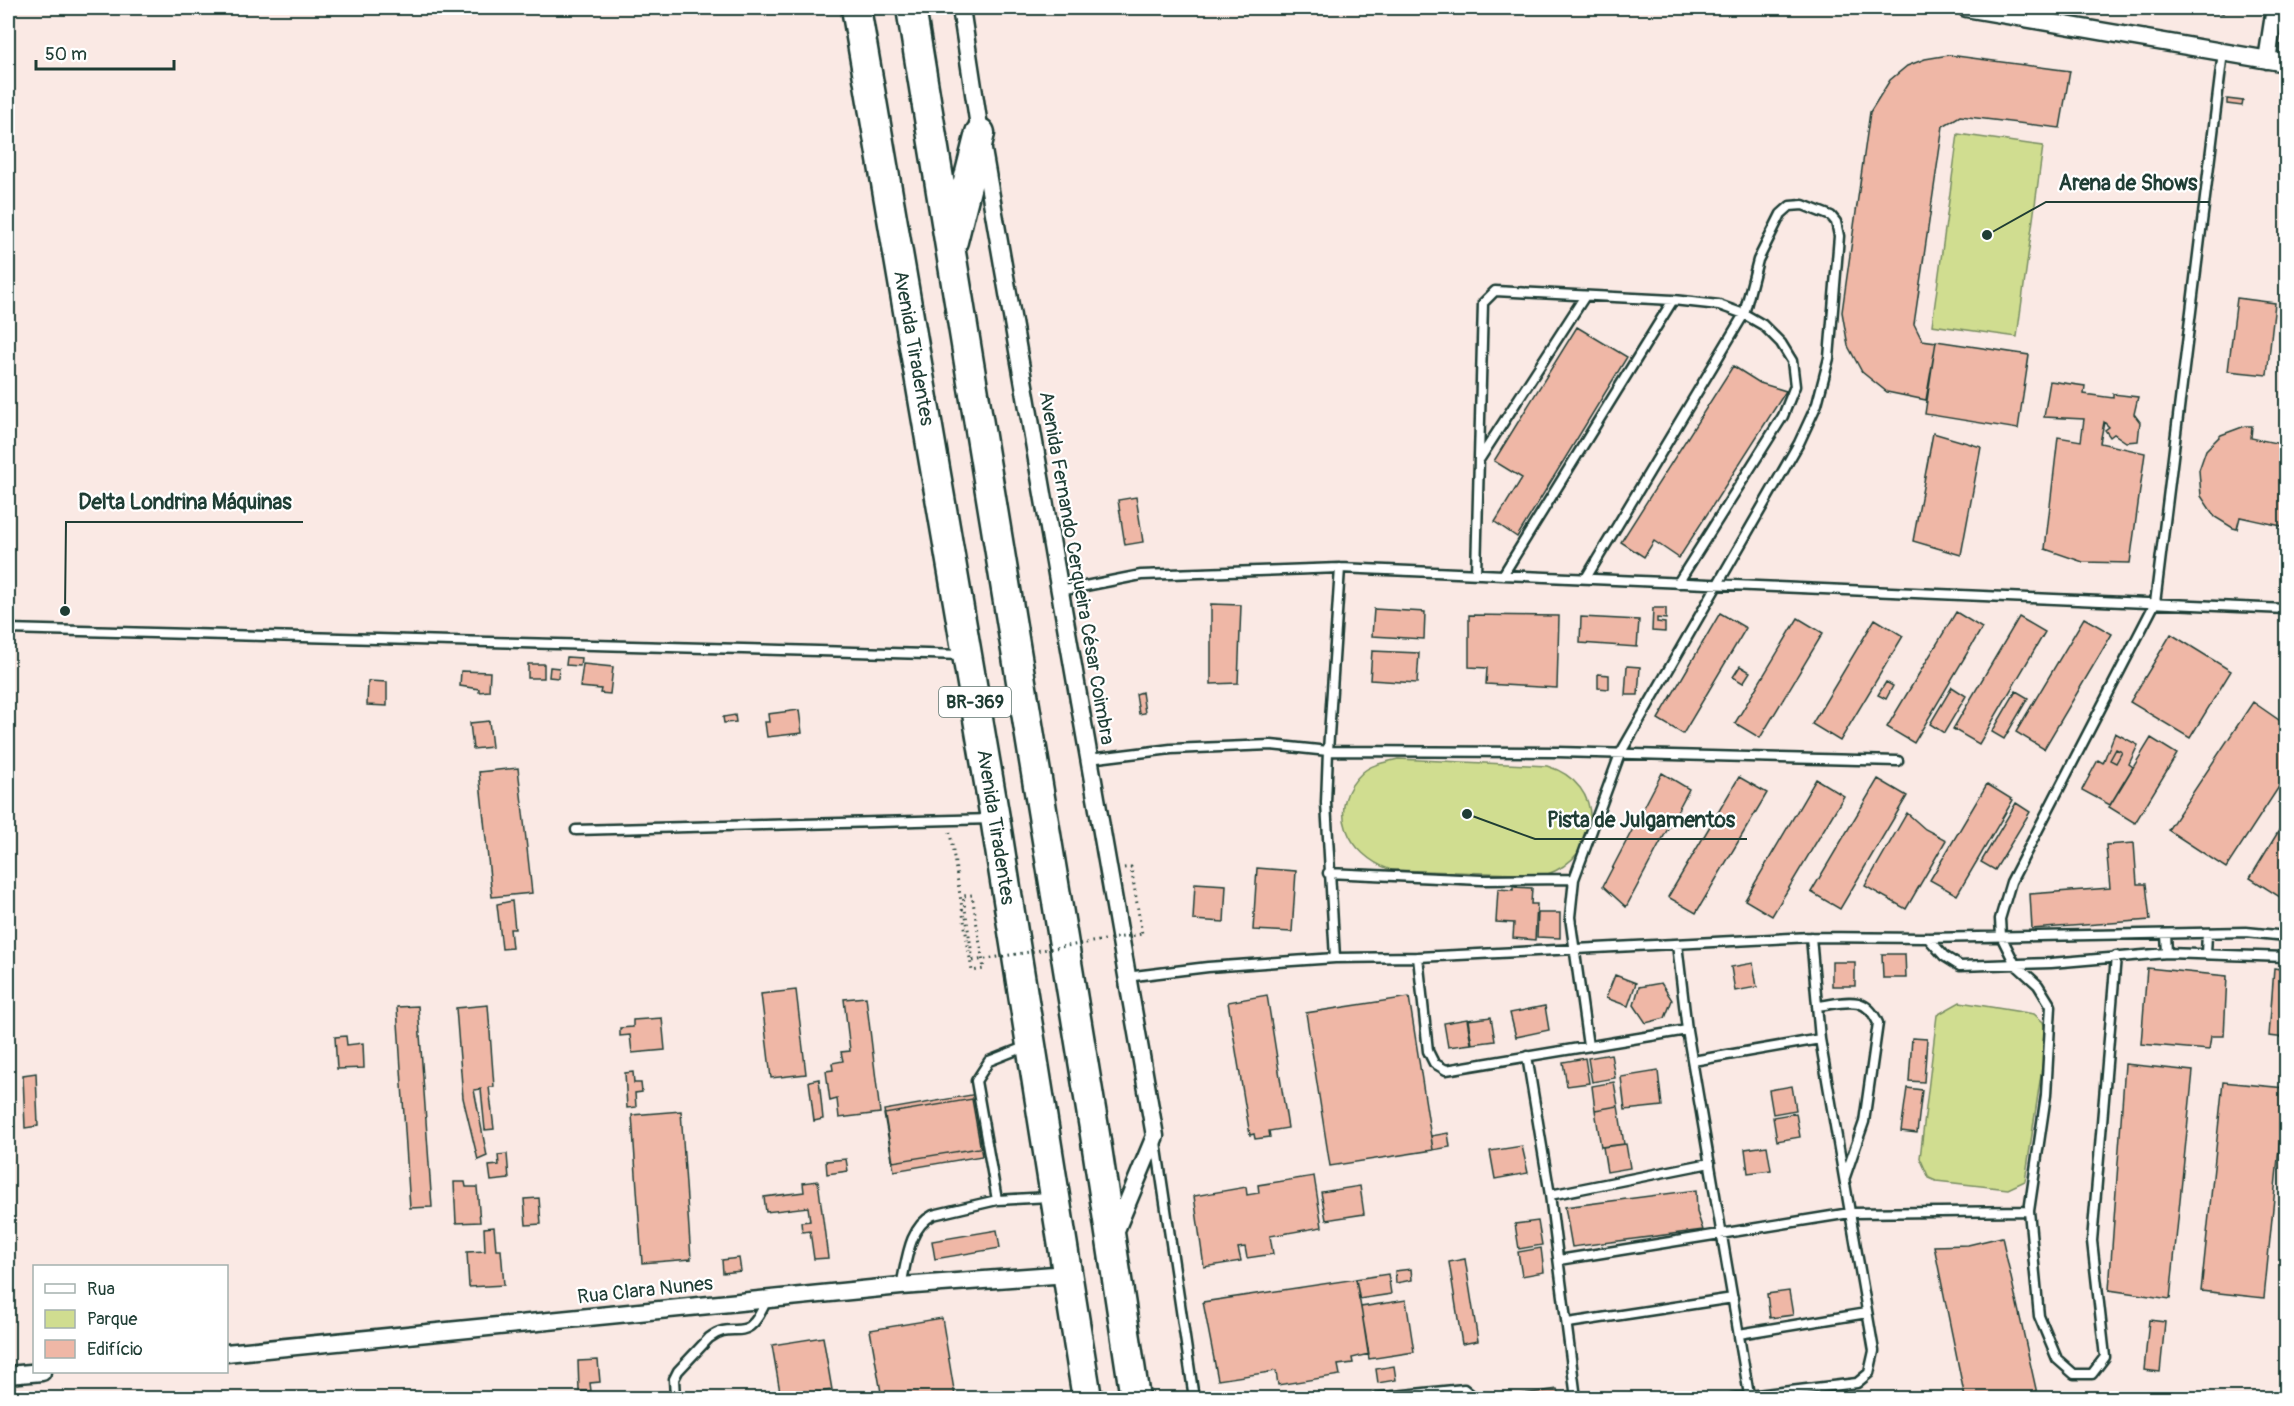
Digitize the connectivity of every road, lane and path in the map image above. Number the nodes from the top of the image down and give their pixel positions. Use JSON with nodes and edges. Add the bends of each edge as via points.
{"nodes":[{"id":1,"x":856,"y":8,"type":"edge"},
{"id":2,"x":911,"y":8,"type":"edge"},
{"id":3,"x":961,"y":8,"type":"edge"},
{"id":4,"x":1966,"y":8,"type":"edge"},
{"id":5,"x":2275,"y":8,"type":"edge"},
{"id":6,"x":2223,"y":52,"type":"junction"},
{"id":7,"x":2267,"y":60,"type":"junction"},
{"id":8,"x":2286,"y":63,"type":"edge"},
{"id":9,"x":980,"y":133,"type":"junction"},
{"id":10,"x":950,"y":255,"type":"junction"},
{"id":11,"x":1585,"y":296,"type":"junction"},
{"id":12,"x":1673,"y":300,"type":"junction"},
{"id":13,"x":1744,"y":314,"type":"junction"},
{"id":14,"x":1479,"y":461,"type":"junction"},
{"id":15,"x":1340,"y":568,"type":"junction"},
{"id":16,"x":1476,"y":574,"type":"junction"},
{"id":17,"x":1503,"y":575,"type":"junction"},
{"id":18,"x":1586,"y":578,"type":"junction"},
{"id":19,"x":1678,"y":582,"type":"junction"},
{"id":20,"x":1718,"y":584,"type":"junction"},
{"id":21,"x":1060,"y":591,"type":"junction"},
{"id":22,"x":2155,"y":603,"type":"junction"},
{"id":23,"x":2286,"y":609,"type":"edge"},
{"id":24,"x":8,"y":629,"type":"edge"},
{"id":25,"x":967,"y":655,"type":"junction"},
{"id":26,"x":1328,"y":751,"type":"junction"},
{"id":27,"x":1620,"y":754,"type":"junction"},
{"id":28,"x":1088,"y":759,"type":"junction"},
{"id":29,"x":1898,"y":761,"type":"dead end"},
{"id":30,"x":995,"y":818,"type":"junction"},
{"id":31,"x":948,"y":822,"type":"junction"},
{"id":32,"x":576,"y":830,"type":"dead end"},
{"id":33,"x":1328,"y":873,"type":"junction"},
{"id":34,"x":1574,"y":879,"type":"junction"},
{"id":35,"x":2207,"y":933,"type":"junction"},
{"id":36,"x":1142,"y":934,"type":"dead end"},
{"id":37,"x":2166,"y":934,"type":"junction"},
{"id":38,"x":2001,"y":936,"type":"junction"},
{"id":39,"x":2286,"y":936,"type":"edge"},
{"id":40,"x":1811,"y":937,"type":"junction"},
{"id":41,"x":1928,"y":938,"type":"junction"},
{"id":42,"x":1677,"y":944,"type":"junction"},
{"id":43,"x":1573,"y":949,"type":"junction"},
{"id":44,"x":2168,"y":953,"type":"junction"},
{"id":45,"x":2206,"y":954,"type":"junction"},
{"id":46,"x":2116,"y":956,"type":"junction"},
{"id":47,"x":1418,"y":957,"type":"junction"},
{"id":48,"x":2286,"y":957,"type":"edge"},
{"id":49,"x":1335,"y":958,"type":"junction"},
{"id":50,"x":2015,"y":964,"type":"junction"},
{"id":51,"x":1125,"y":977,"type":"junction"},
{"id":52,"x":1817,"y":1006,"type":"junction"},
{"id":53,"x":1687,"y":1030,"type":"junction"},
{"id":54,"x":1820,"y":1039,"type":"junction"},
{"id":55,"x":1030,"y":1045,"type":"junction"},
{"id":56,"x":1588,"y":1046,"type":"junction"},
{"id":57,"x":1527,"y":1056,"type":"junction"},
{"id":58,"x":1693,"y":1061,"type":"junction"},
{"id":59,"x":1155,"y":1136,"type":"junction"},
{"id":60,"x":1710,"y":1163,"type":"junction"},
{"id":61,"x":1844,"y":1180,"type":"junction"},
{"id":62,"x":1550,"y":1195,"type":"junction"},
{"id":63,"x":1056,"y":1196,"type":"junction"},
{"id":64,"x":997,"y":1200,"type":"junction"},
{"id":65,"x":2029,"y":1211,"type":"junction"},
{"id":66,"x":1850,"y":1213,"type":"junction"},
{"id":67,"x":1722,"y":1235,"type":"junction"},
{"id":68,"x":1112,"y":1241,"type":"junction"},
{"id":69,"x":1559,"y":1260,"type":"junction"},
{"id":70,"x":1068,"y":1274,"type":"junction"},
{"id":71,"x":901,"y":1286,"type":"junction"},
{"id":72,"x":1733,"y":1298,"type":"junction"},
{"id":73,"x":767,"y":1299,"type":"junction"},
{"id":74,"x":1867,"y":1313,"type":"junction"},
{"id":75,"x":1568,"y":1323,"type":"junction"},
{"id":76,"x":1739,"y":1334,"type":"junction"},
{"id":77,"x":228,"y":1353,"type":"edge"},
{"id":78,"x":33,"y":1372,"type":"edge"},
{"id":79,"x":8,"y":1375,"type":"edge"},
{"id":80,"x":1749,"y":1395,"type":"junction"},
{"id":81,"x":675,"y":1398,"type":"edge"},
{"id":82,"x":1087,"y":1398,"type":"edge"},
{"id":83,"x":1135,"y":1398,"type":"edge"},
{"id":84,"x":1194,"y":1398,"type":"edge"},
{"id":85,"x":1374,"y":1398,"type":"edge"},
{"id":86,"x":1475,"y":1398,"type":"edge"},
{"id":87,"x":1576,"y":1398,"type":"edge"},
{"id":88,"x":1732,"y":1398,"type":"edge"}],
"edges":[{"from":1,"to":25,"type":"highway","name":"Avenida Tiradentes","number":"BR-369"},
{"from":2,"to":10,"type":"highway","number":"BR-369"},
{"from":3,"to":9,"type":"street","name":"Avenida Fernando Cerqueira César Coimbra"},
{"from":4,"to":6,"type":"street"},
{"from":5,"to":7,"type":"street"},
{"from":6,"to":7,"type":"street"},
{"from":6,"to":22,"type":"lane"},
{"from":7,"to":8,"type":"street"},
{"from":9,"to":10,"type":"highway"},
{"from":9,"to":21,"type":"street","name":"Avenida Fernando Cerqueira César Coimbra"},
{"from":10,"to":68,"type":"highway","number":"BR-369"},
{"from":11,"to":12,"type":"lane"},
{"from":11,"to":14,"type":"lane"},
{"from":11,"to":14,"type":"lane","via":[[1495,291],[1483,303]]},
{"from":12,"to":13,"type":"lane","via":[[1719,305]]},
{"from":12,"to":17,"type":"lane"},
{"from":13,"to":18,"type":"lane"},
{"from":13,"to":19,"type":"lane","via":[[1763,325],[1781,343],[1792,362],[1794,386],[1783,416]]},
{"from":13,"to":20,"type":"lane","via":[[1758,260],[1781,214],[1790,206],[1803,205],[1831,216],[1836,222],[1838,247],[1829,358],[1817,404],[1799,443]]},
{"from":14,"to":16,"type":"lane"},
{"from":15,"to":16,"type":"lane"},
{"from":15,"to":21,"type":"lane","via":[[1141,575]]},
{"from":15,"to":26,"type":"lane"},
{"from":16,"to":17,"type":"lane"},
{"from":17,"to":18,"type":"lane"},
{"from":18,"to":19,"type":"lane"},
{"from":19,"to":20,"type":"lane"},
{"from":20,"to":22,"type":"lane"},
{"from":20,"to":27,"type":"lane"},
{"from":21,"to":28,"type":"street","name":"Avenida Fernando Cerqueira César Coimbra"},
{"from":22,"to":23,"type":"lane"},
{"from":22,"to":38,"type":"lane","via":[[2012,882],[2000,919]]},
{"from":24,"to":25,"type":"lane"},
{"from":25,"to":30,"type":"highway","name":"Avenida Tiradentes","number":"BR-369"},
{"from":26,"to":27,"type":"lane"},
{"from":26,"to":28,"type":"lane","via":[[1271,745]]},
{"from":26,"to":33,"type":"lane"},
{"from":27,"to":29,"type":"lane"},
{"from":27,"to":34,"type":"lane"},
{"from":28,"to":51,"type":"street","name":"Avenida Fernando Cerqueira César Coimbra"},
{"from":30,"to":31,"type":"lane"},
{"from":30,"to":55,"type":"highway","name":"Avenida Tiradentes","number":"BR-369"},
{"from":31,"to":32,"type":"lane"},
{"from":31,"to":36,"type":"path","bridge":true,"via":[[972,971],[984,969],[972,895],[963,896],[973,961]]},
{"from":33,"to":34,"type":"lane","via":[[1482,880]]},
{"from":33,"to":49,"type":"lane"},
{"from":34,"to":43,"type":"lane","via":[[1570,917]]},
{"from":35,"to":37,"type":"lane"},
{"from":35,"to":39,"type":"lane"},
{"from":35,"to":45,"type":"lane"},
{"from":37,"to":38,"type":"lane"},
{"from":37,"to":44,"type":"lane"},
{"from":38,"to":41,"type":"lane"},
{"from":38,"to":50,"type":"lane"},
{"from":40,"to":41,"type":"lane"},
{"from":40,"to":42,"type":"lane"},
{"from":40,"to":52,"type":"lane"},
{"from":41,"to":50,"type":"lane","via":[[1944,956],[1960,966]]},
{"from":42,"to":43,"type":"lane"},
{"from":42,"to":53,"type":"lane"},
{"from":43,"to":47,"type":"lane"},
{"from":43,"to":56,"type":"lane"},
{"from":44,"to":45,"type":"lane"},
{"from":44,"to":46,"type":"lane"},
{"from":45,"to":48,"type":"lane"},
{"from":46,"to":50,"type":"lane"},
{"from":46,"to":65,"type":"lane","via":[[2092,1241],[2105,1357],[2092,1374],[2074,1374],[2057,1359],[2039,1316]]},
{"from":47,"to":49,"type":"lane"},
{"from":47,"to":57,"type":"lane","via":[[1428,1051],[1434,1063],[1446,1070]]},
{"from":49,"to":51,"type":"lane"},
{"from":50,"to":65,"type":"lane","via":[[2038,985],[2051,1006],[2046,1095]]},
{"from":51,"to":59,"type":"street","name":"Avenida Fernando Cerqueira César Coimbra"},
{"from":52,"to":54,"type":"lane"},
{"from":52,"to":61,"type":"lane","via":[[1861,1002],[1872,1010],[1878,1023],[1864,1122]]},
{"from":53,"to":56,"type":"lane"},
{"from":53,"to":58,"type":"lane"},
{"from":54,"to":58,"type":"lane"},
{"from":54,"to":61,"type":"lane"},
{"from":55,"to":63,"type":"highway","name":"Avenida Tiradentes","number":"BR-369"},
{"from":55,"to":64,"type":"lane","via":[[989,1061],[976,1081]]},
{"from":56,"to":57,"type":"lane"},
{"from":57,"to":62,"type":"lane"},
{"from":58,"to":60,"type":"lane"},
{"from":59,"to":68,"type":"street"},
{"from":59,"to":84,"type":"lane"},
{"from":60,"to":62,"type":"lane"},
{"from":60,"to":67,"type":"lane"},
{"from":61,"to":66,"type":"lane"},
{"from":62,"to":69,"type":"lane"},
{"from":63,"to":64,"type":"lane"},
{"from":63,"to":70,"type":"highway","name":"Avenida Tiradentes","number":"BR-369"},
{"from":64,"to":71,"type":"lane","via":[[925,1219],[915,1230]]},
{"from":65,"to":66,"type":"lane"},
{"from":66,"to":67,"type":"lane"},
{"from":66,"to":74,"type":"lane"},
{"from":67,"to":69,"type":"lane"},
{"from":67,"to":72,"type":"lane"},
{"from":68,"to":83,"type":"highway","number":"BR-369"},
{"from":69,"to":75,"type":"lane"},
{"from":70,"to":71,"type":"street","name":"Rua Clara Nunes"},
{"from":70,"to":82,"type":"highway","name":"Avenida Tiradentes","number":"BR-369"},
{"from":71,"to":73,"type":"street","name":"Rua Clara Nunes"},
{"from":72,"to":75,"type":"lane"},
{"from":72,"to":76,"type":"lane"},
{"from":73,"to":77,"type":"street","name":"Rua Clara Nunes"},
{"from":73,"to":81,"type":"lane","via":[[756,1323],[714,1334],[678,1371],[674,1379]]},
{"from":74,"to":76,"type":"lane"},
{"from":74,"to":80,"type":"lane","via":[[1874,1351],[1869,1373],[1857,1383]]},
{"from":75,"to":87,"type":"lane"},
{"from":76,"to":80,"type":"lane"},
{"from":78,"to":79,"type":"street"},
{"from":80,"to":88,"type":"lane"},
{"from":85,"to":86,"type":"lane","via":[[1464,1389]]}]}
